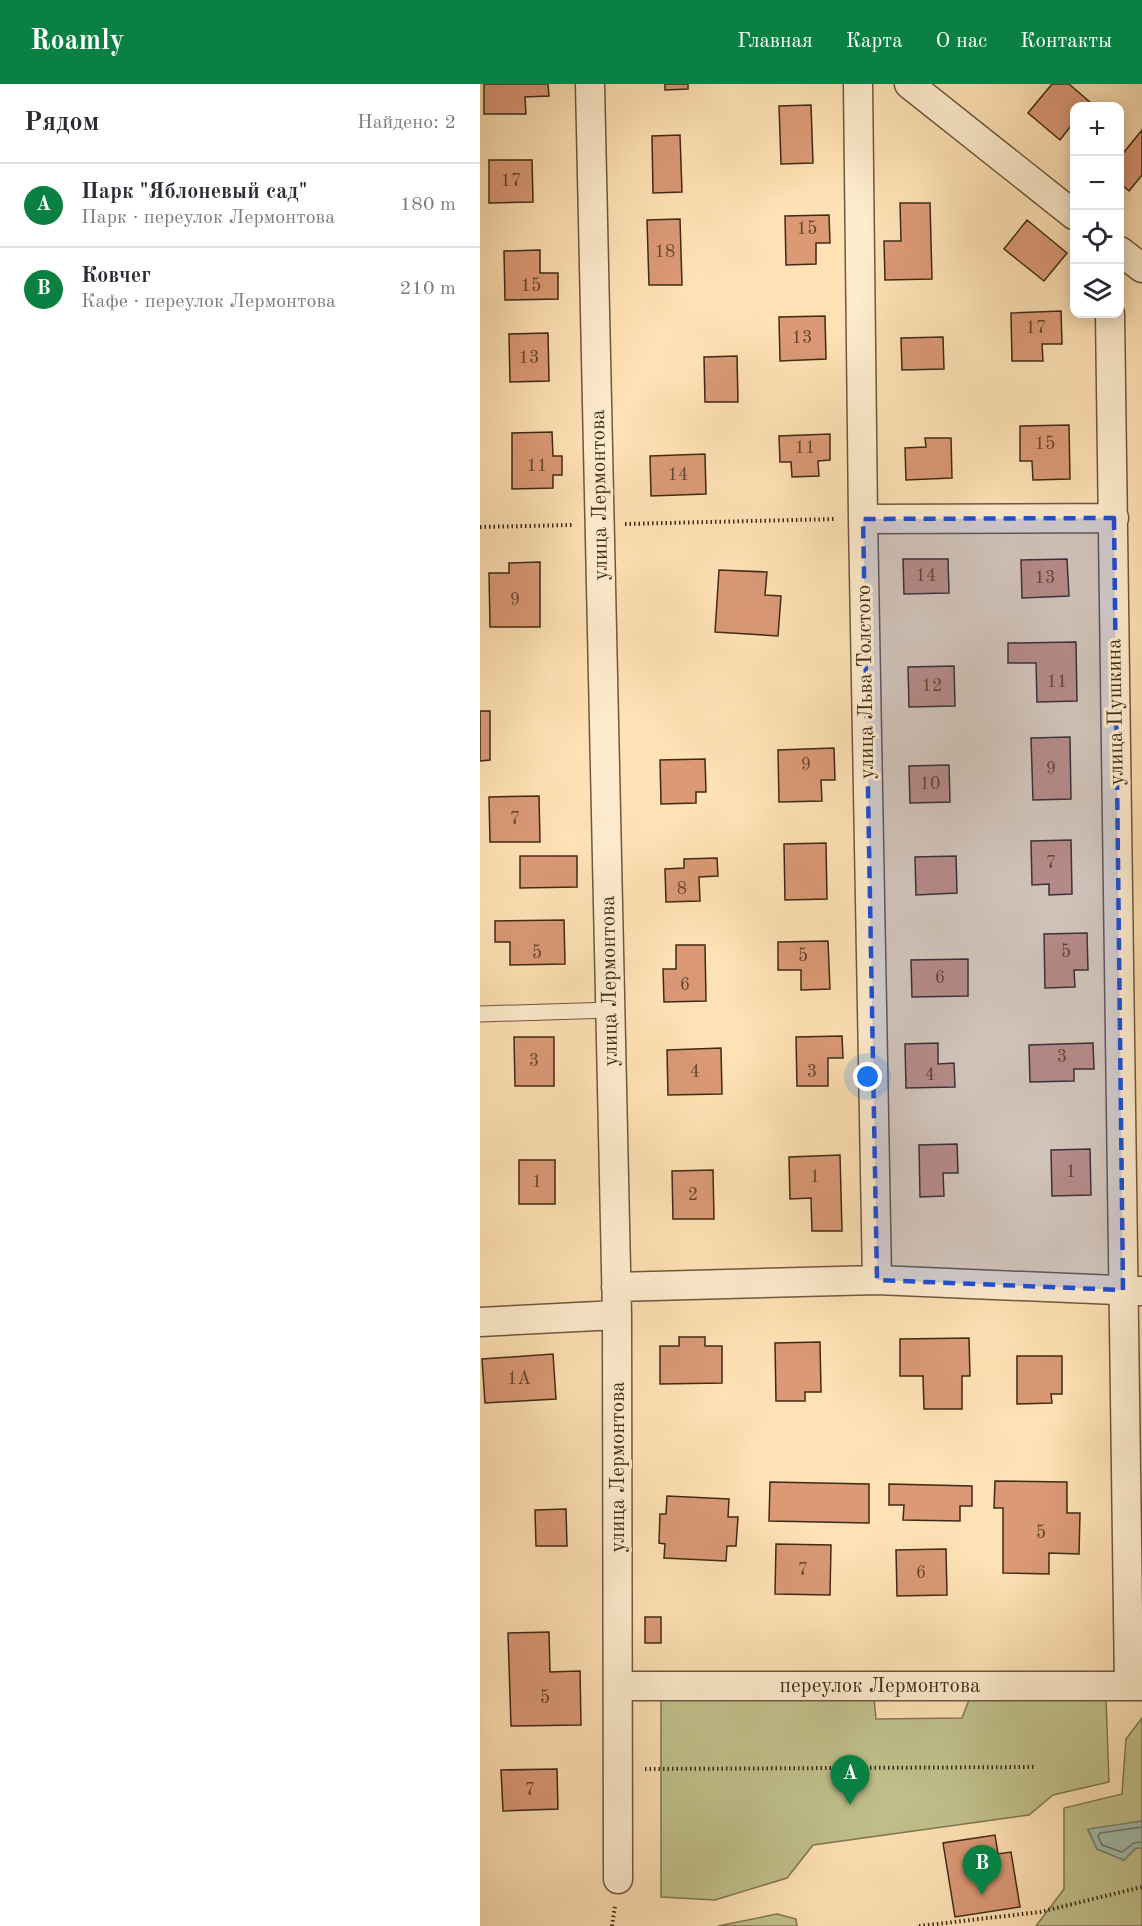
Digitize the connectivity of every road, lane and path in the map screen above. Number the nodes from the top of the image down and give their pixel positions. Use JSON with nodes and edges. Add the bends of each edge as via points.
{"nodes":[{"id":1,"x":590,"y":84,"type":"edge"},
{"id":2,"x":858,"y":84,"type":"edge"},
{"id":3,"x":909,"y":84,"type":"edge"},
{"id":4,"x":1070,"y":212,"type":"edge"},
{"id":5,"x":1124,"y":255,"type":"edge"},
{"id":6,"x":1142,"y":268,"type":"edge"},
{"id":7,"x":1110,"y":318,"type":"edge"},
{"id":8,"x":1114,"y":518,"type":"junction"},
{"id":9,"x":863,"y":519,"type":"junction"},
{"id":10,"x":601,"y":524,"type":"junction"},
{"id":11,"x":480,"y":527,"type":"edge"},
{"id":12,"x":611,"y":1010,"type":"junction"},
{"id":13,"x":480,"y":1014,"type":"edge"},
{"id":14,"x":877,"y":1280,"type":"junction"},
{"id":15,"x":1132,"y":1291,"type":"edge"},
{"id":16,"x":617,"y":1301,"type":"junction"},
{"id":17,"x":480,"y":1322,"type":"edge"},
{"id":18,"x":618,"y":1686,"type":"junction"},
{"id":19,"x":1135,"y":1686,"type":"edge"},
{"id":20,"x":1034,"y":1767,"type":"dead end"},
{"id":21,"x":618,"y":1770,"type":"junction"},
{"id":22,"x":618,"y":1879,"type":"dead end"},
{"id":23,"x":1142,"y":1887,"type":"edge"},
{"id":24,"x":919,"y":1926,"type":"edge"}],
"edges":[{"from":1,"to":10,"type":"street","name":"улица Лермонтова"},
{"from":2,"to":9,"type":"street","name":"улица Льва Толстого"},
{"from":3,"to":4,"type":"street"},
{"from":5,"to":6,"type":"street"},
{"from":7,"to":8,"type":"street","name":"улица Пушкина"},
{"from":8,"to":9,"type":"street"},
{"from":8,"to":15,"type":"street","name":"улица Пушкина"},
{"from":9,"to":10,"type":"path"},
{"from":9,"to":14,"type":"street","name":"улица Льва Толстого"},
{"from":10,"to":11,"type":"path"},
{"from":10,"to":12,"type":"street","name":"улица Лермонтова"},
{"from":12,"to":13,"type":"lane"},
{"from":12,"to":16,"type":"street","name":"улица Лермонтова"},
{"from":14,"to":15,"type":"street"},
{"from":14,"to":16,"type":"street"},
{"from":15,"to":19,"type":"street","name":"улица Пушкина"},
{"from":16,"to":17,"type":"street"},
{"from":16,"to":18,"type":"street","name":"улица Лермонтова"},
{"from":18,"to":19,"type":"street","name":"переулок Лермонтова"},
{"from":18,"to":21,"type":"street","name":"улица Лермонтова"},
{"from":20,"to":21,"type":"path"},
{"from":21,"to":22,"type":"street","name":"улица Лермонтова"},
{"from":23,"to":24,"type":"path","via":[[1040,1912]]}]}
